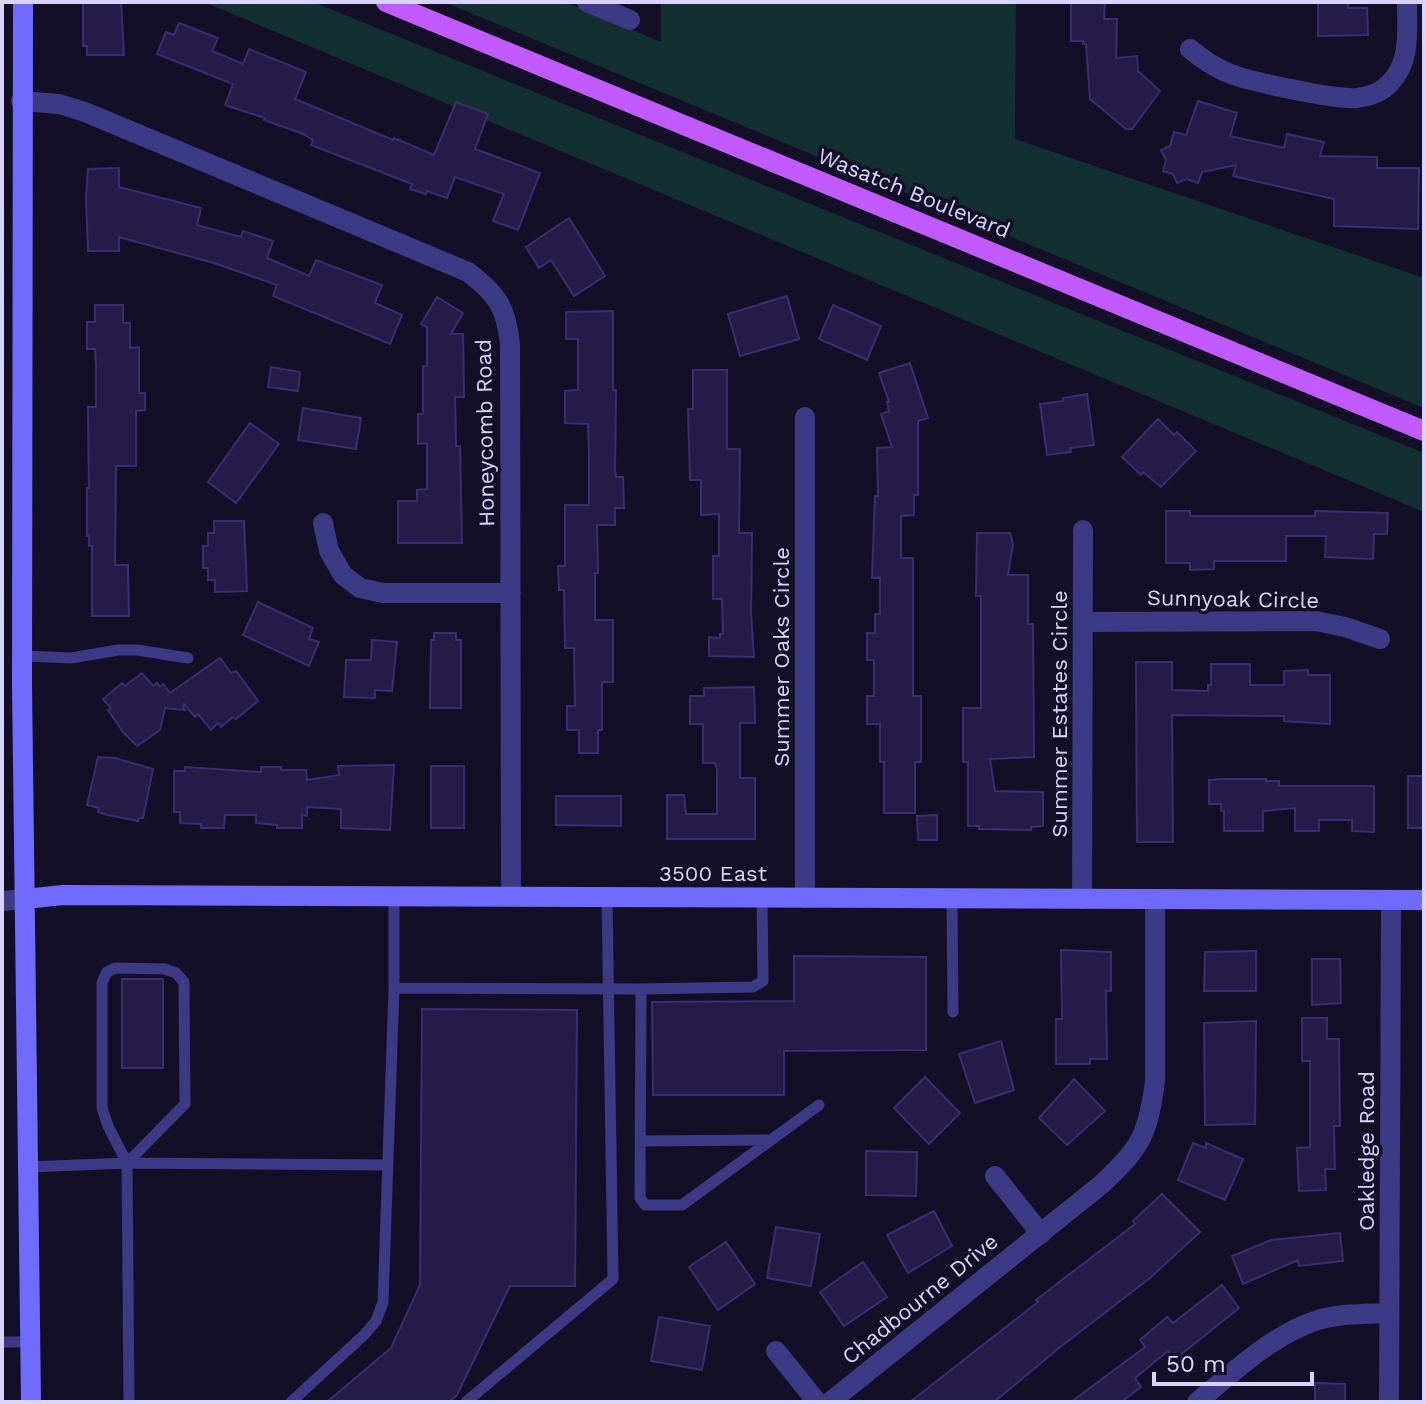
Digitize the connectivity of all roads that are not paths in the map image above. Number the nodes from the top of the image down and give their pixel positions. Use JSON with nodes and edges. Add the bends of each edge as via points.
{"nodes":[{"id":1,"x":23,"y":2,"type":"edge"},
{"id":2,"x":386,"y":2,"type":"edge"},
{"id":3,"x":587,"y":2,"type":"edge"},
{"id":4,"x":1407,"y":2,"type":"edge"},
{"id":5,"x":630,"y":20,"type":"dead end"},
{"id":6,"x":1190,"y":49,"type":"dead end"},
{"id":7,"x":21,"y":101,"type":"junction"},
{"id":8,"x":805,"y":417,"type":"dead end"},
{"id":9,"x":1424,"y":431,"type":"edge"},
{"id":10,"x":323,"y":523,"type":"dead end"},
{"id":11,"x":1083,"y":530,"type":"dead end"},
{"id":12,"x":511,"y":593,"type":"junction"},
{"id":13,"x":1083,"y":622,"type":"junction"},
{"id":14,"x":1380,"y":639,"type":"dead end"},
{"id":15,"x":23,"y":656,"type":"junction"},
{"id":16,"x":188,"y":658,"type":"dead end"},
{"id":17,"x":394,"y":896,"type":"junction"},
{"id":18,"x":511,"y":896,"type":"junction"},
{"id":19,"x":607,"y":897,"type":"junction"},
{"id":20,"x":762,"y":898,"type":"junction"},
{"id":21,"x":805,"y":898,"type":"junction"},
{"id":22,"x":952,"y":898,"type":"junction"},
{"id":23,"x":25,"y":899,"type":"junction"},
{"id":24,"x":1082,"y":899,"type":"junction"},
{"id":25,"x":1155,"y":899,"type":"junction"},
{"id":26,"x":1391,"y":900,"type":"junction"},
{"id":27,"x":1424,"y":900,"type":"edge"},
{"id":28,"x":2,"y":901,"type":"edge"},
{"id":29,"x":394,"y":988,"type":"junction"},
{"id":30,"x":609,"y":989,"type":"junction"},
{"id":31,"x":639,"y":989,"type":"junction"},
{"id":32,"x":953,"y":1012,"type":"dead end"},
{"id":33,"x":819,"y":1105,"type":"dead end"},
{"id":34,"x":771,"y":1140,"type":"junction"},
{"id":35,"x":640,"y":1141,"type":"junction"},
{"id":36,"x":127,"y":1163,"type":"junction"},
{"id":37,"x":388,"y":1165,"type":"junction"},
{"id":38,"x":29,"y":1167,"type":"junction"},
{"id":39,"x":995,"y":1176,"type":"dead end"},
{"id":40,"x":1041,"y":1234,"type":"junction"},
{"id":41,"x":1389,"y":1313,"type":"junction"},
{"id":42,"x":2,"y":1342,"type":"edge"},
{"id":43,"x":31,"y":1342,"type":"junction"},
{"id":44,"x":776,"y":1351,"type":"dead end"},
{"id":45,"x":31,"y":1402,"type":"edge"},
{"id":46,"x":129,"y":1402,"type":"edge"},
{"id":47,"x":291,"y":1402,"type":"edge"},
{"id":48,"x":466,"y":1402,"type":"edge"},
{"id":49,"x":817,"y":1402,"type":"edge"},
{"id":50,"x":830,"y":1402,"type":"edge"},
{"id":51,"x":1197,"y":1402,"type":"edge"},
{"id":52,"x":1389,"y":1402,"type":"edge"}],
"edges":[{"from":1,"to":7,"type":"main road"},
{"from":2,"to":9,"type":"main road","name":"Wasatch Boulevard"},
{"from":3,"to":5,"type":"street"},
{"from":4,"to":6,"type":"street","via":[[1402,67],[1375,94],[1334,97],[1230,74]]},
{"from":7,"to":12,"type":"street","name":"Honeycomb Road","via":[[85,112],[468,272],[492,290],[508,324],[510,344]]},
{"from":7,"to":15,"type":"main road"},
{"from":8,"to":21,"type":"street","name":"Summer Oaks Circle"},
{"from":10,"to":12,"type":"street","via":[[329,551],[343,575],[360,588],[383,593]]},
{"from":11,"to":13,"type":"street","name":"Summer Estates Circle"},
{"from":12,"to":18,"type":"street","name":"Honeycomb Road"},
{"from":13,"to":14,"type":"street","name":"Sunnyoak Circle","via":[[1316,621]]},
{"from":13,"to":24,"type":"street","name":"Summer Estates Circle"},
{"from":15,"to":16,"type":"lane","via":[[137,650]]},
{"from":15,"to":23,"type":"main road"},
{"from":17,"to":18,"type":"main road","name":"3500 East"},
{"from":17,"to":23,"type":"main road","name":"3500 East"},
{"from":17,"to":29,"type":"lane"},
{"from":18,"to":19,"type":"main road","name":"3500 East"},
{"from":19,"to":20,"type":"main road","name":"3500 East"},
{"from":19,"to":30,"type":"lane"},
{"from":20,"to":21,"type":"main road","name":"3500 East"},
{"from":20,"to":31,"type":"lane","via":[[763,981],[753,987]]},
{"from":21,"to":22,"type":"main road","name":"3500 East"},
{"from":22,"to":24,"type":"main road","name":"3500 East"},
{"from":22,"to":32,"type":"lane"},
{"from":23,"to":28,"type":"street","name":"3500 East"},
{"from":23,"to":38,"type":"main road"},
{"from":24,"to":25,"type":"main road","name":"3500 East"},
{"from":25,"to":26,"type":"main road","name":"3500 East"},
{"from":25,"to":40,"type":"street","name":"Chadbourne Drive","via":[[1155,1081],[1144,1138],[1124,1164]]},
{"from":26,"to":27,"type":"main road","name":"3500 East"},
{"from":26,"to":41,"type":"street","name":"Oakledge Road"},
{"from":29,"to":30,"type":"lane"},
{"from":29,"to":37,"type":"lane"},
{"from":30,"to":31,"type":"lane"},
{"from":30,"to":48,"type":"lane","via":[[613,1279]]},
{"from":31,"to":35,"type":"lane"},
{"from":33,"to":34,"type":"lane"},
{"from":34,"to":35,"type":"lane"},
{"from":34,"to":35,"type":"lane","via":[[682,1205],[645,1205],[640,1198]]},
{"from":36,"to":36,"type":"lane","via":[[102,1108],[102,983],[115,968],[165,969],[184,982],[185,1104]]},
{"from":36,"to":37,"type":"lane"},
{"from":36,"to":38,"type":"lane"},
{"from":36,"to":46,"type":"lane"},
{"from":37,"to":47,"type":"lane","via":[[383,1302],[376,1321]]},
{"from":38,"to":43,"type":"main road"},
{"from":39,"to":40,"type":"street"},
{"from":40,"to":50,"type":"street","name":"Chadbourne Drive"},
{"from":41,"to":51,"type":"street","via":[[1316,1321],[1283,1336]]},
{"from":41,"to":52,"type":"street","name":"Oakledge Road"},
{"from":42,"to":43,"type":"lane"},
{"from":43,"to":45,"type":"main road"},
{"from":44,"to":49,"type":"street"}]}
